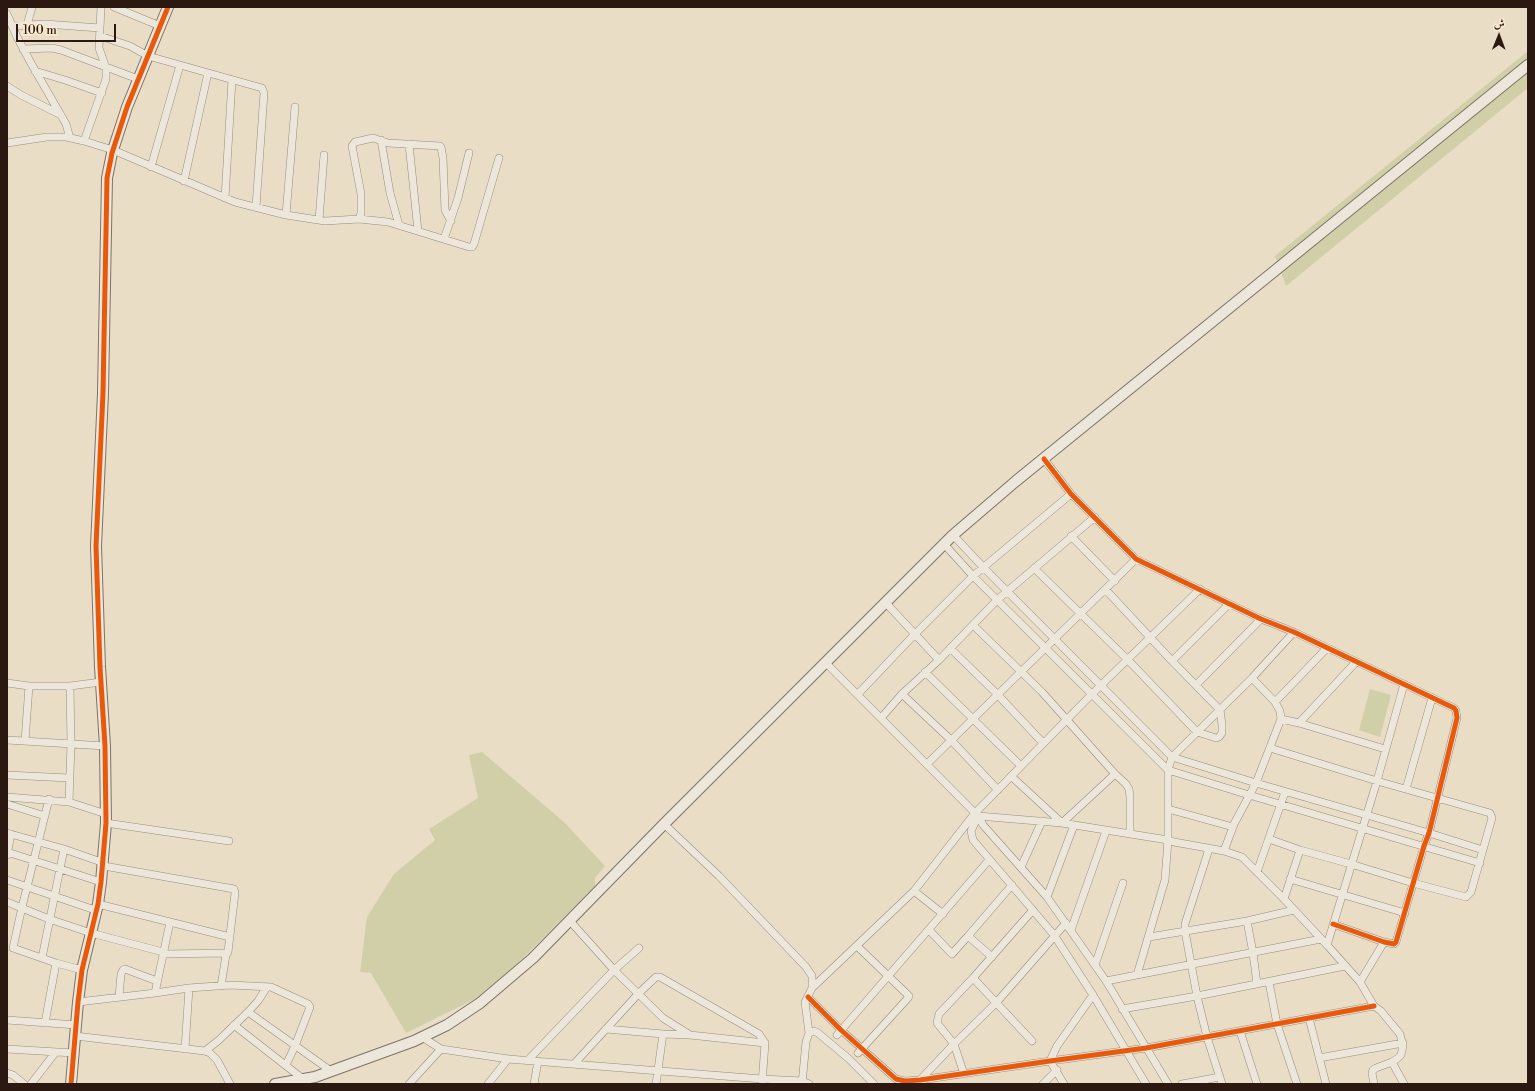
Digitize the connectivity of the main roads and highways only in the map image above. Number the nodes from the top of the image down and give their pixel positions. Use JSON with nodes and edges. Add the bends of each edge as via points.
{"nodes":[{"id":1,"x":168,"y":7,"type":"edge"},
{"id":2,"x":1528,"y":65,"type":"edge"},
{"id":3,"x":71,"y":1084,"type":"edge"},
{"id":4,"x":275,"y":1084,"type":"edge"}],
"edges":[{"from":1,"to":3,"type":"main road","via":[[127,107],[107,178],[103,386],[96,546],[106,818],[104,864],[82,970]]},
{"from":2,"to":4,"type":"main road","via":[[953,535],[533,958],[480,1003],[447,1025],[422,1037],[331,1071]]}]}
